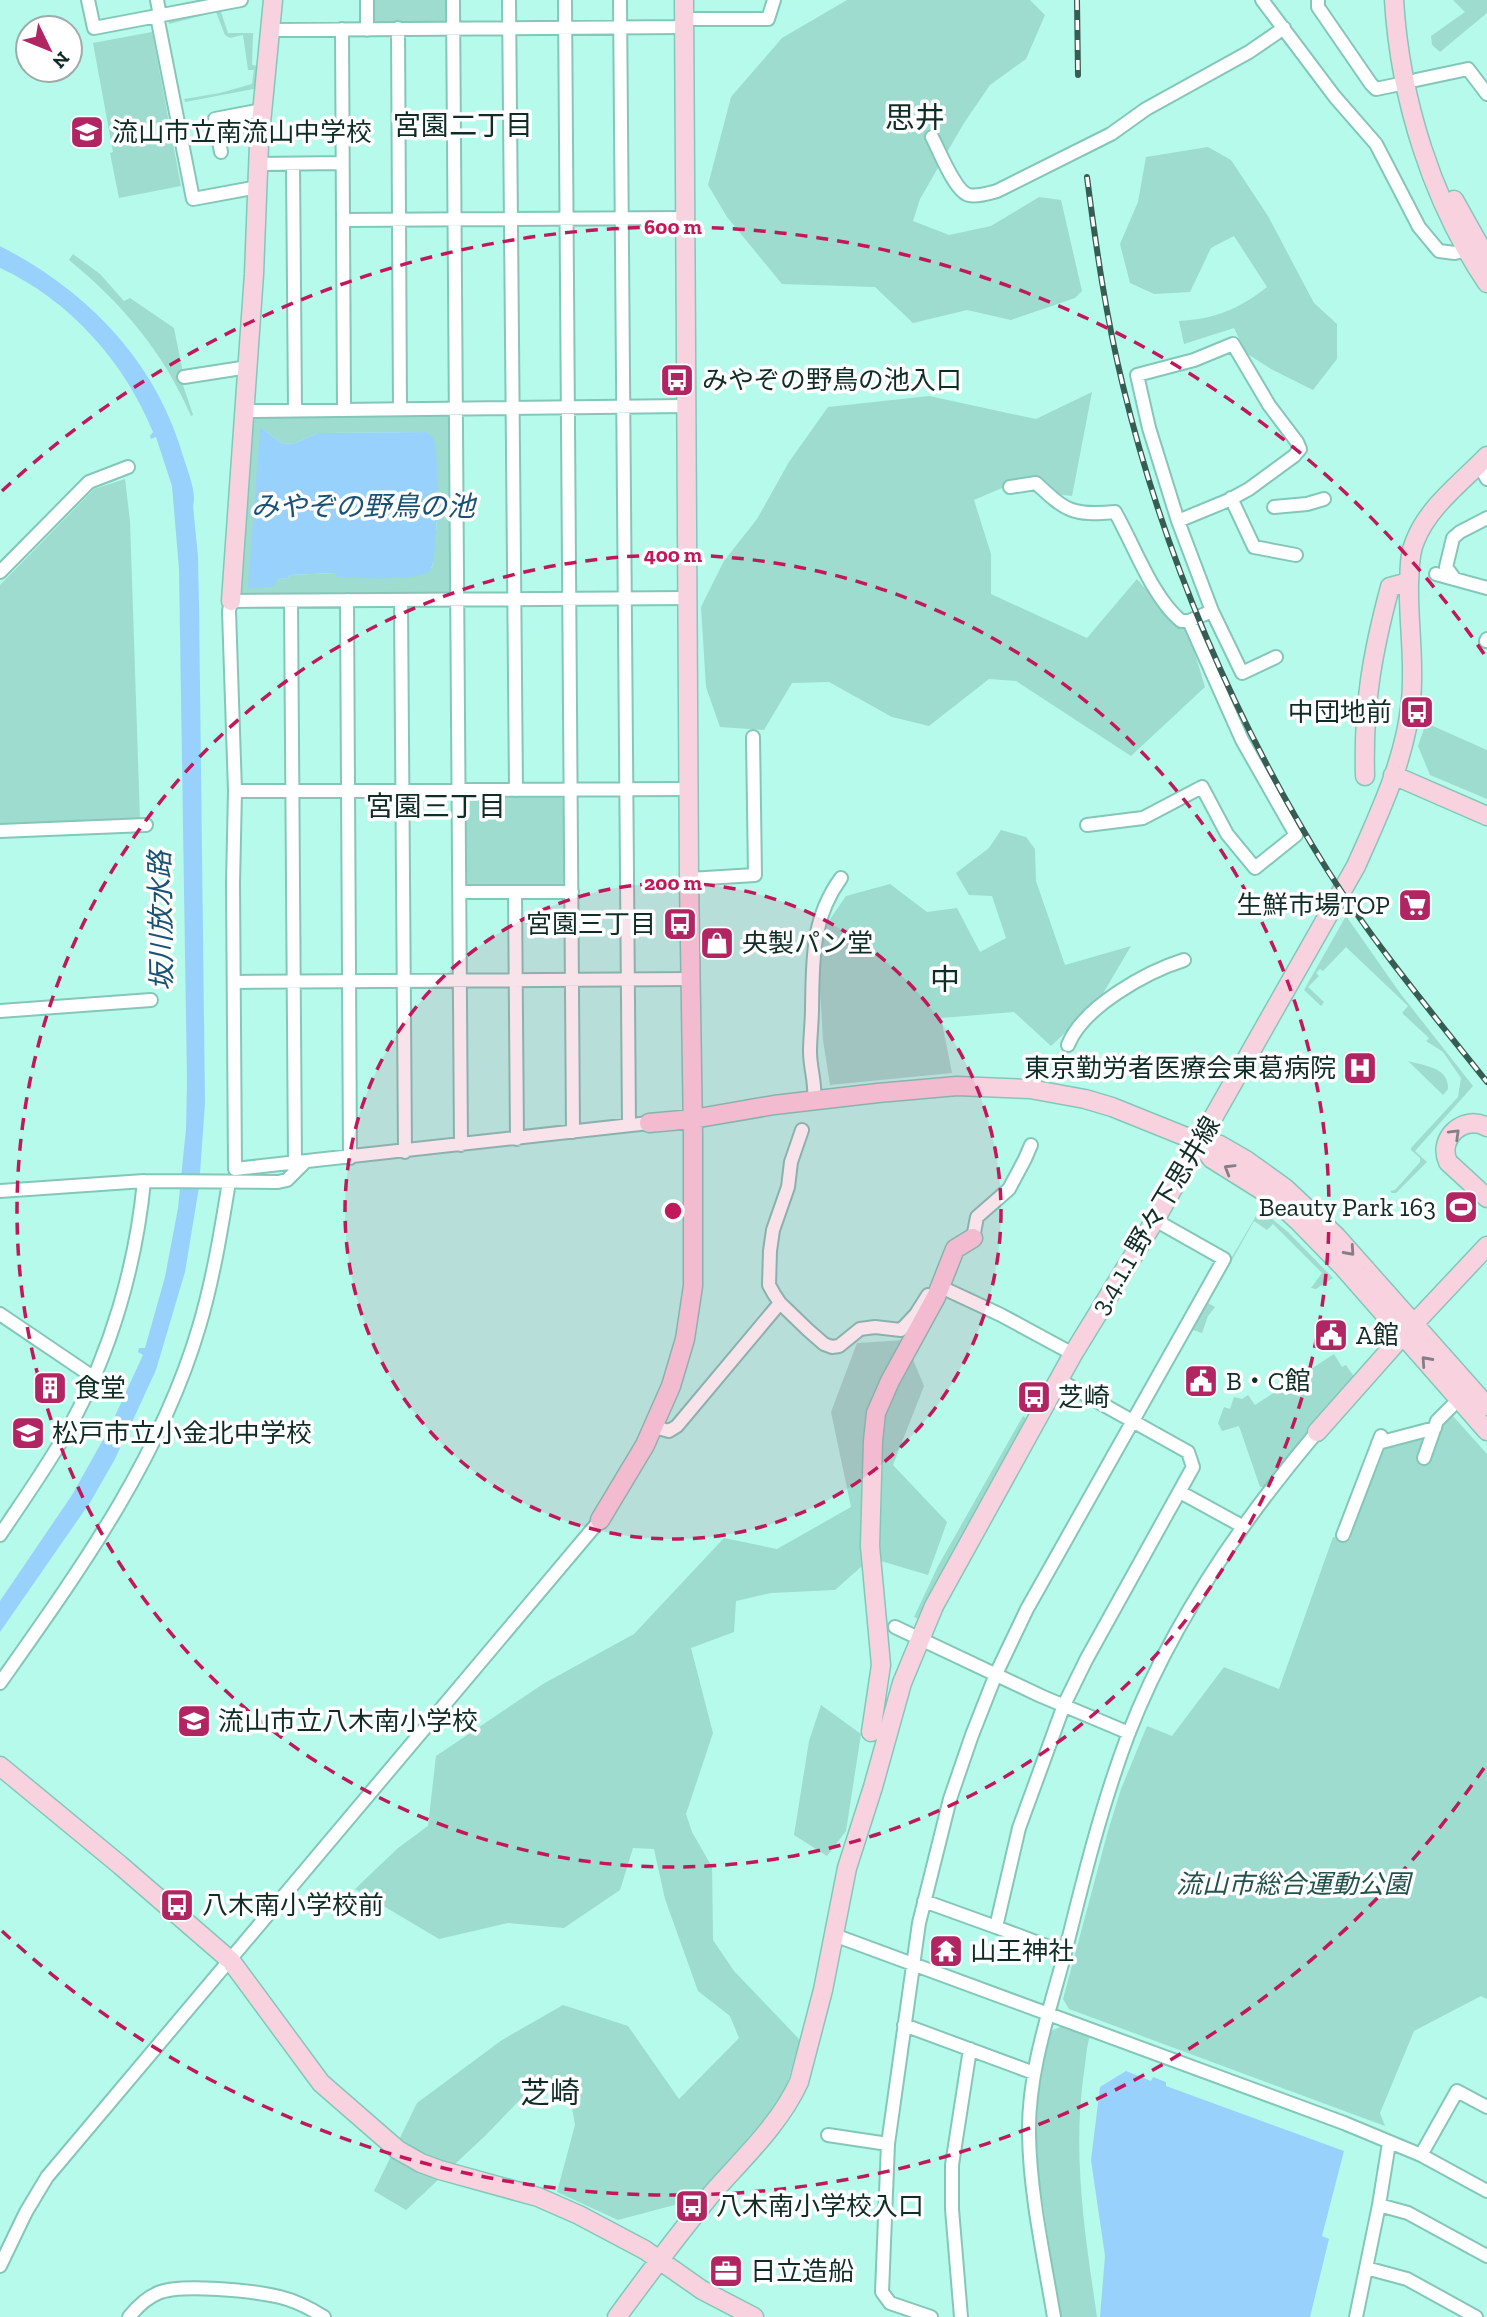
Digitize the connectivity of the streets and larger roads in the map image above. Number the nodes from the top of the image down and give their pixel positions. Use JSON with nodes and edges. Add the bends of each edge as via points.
{"nodes":[{"id":1,"x":89,"y":0,"type":"edge"},
{"id":2,"x":157,"y":0,"type":"edge"},
{"id":3,"x":241,"y":0,"type":"edge"},
{"id":4,"x":273,"y":0,"type":"edge"},
{"id":5,"x":367,"y":0,"type":"edge"},
{"id":6,"x":453,"y":0,"type":"edge"},
{"id":7,"x":509,"y":0,"type":"edge"},
{"id":8,"x":565,"y":0,"type":"edge"},
{"id":9,"x":620,"y":0,"type":"edge"},
{"id":10,"x":684,"y":0,"type":"edge"},
{"id":11,"x":775,"y":0,"type":"edge"},
{"id":12,"x":1262,"y":0,"type":"edge"},
{"id":13,"x":1318,"y":0,"type":"edge"},
{"id":14,"x":1394,"y":0,"type":"edge"},
{"id":15,"x":1405,"y":0,"type":"edge"},
{"id":16,"x":209,"y":3,"type":"edge"},
{"id":17,"x":158,"y":16,"type":"junction"},
{"id":18,"x":684,"y":23,"type":"junction"},
{"id":19,"x":620,"y":27,"type":"junction"},
{"id":20,"x":398,"y":28,"type":"junction"},
{"id":21,"x":509,"y":28,"type":"junction"},
{"id":22,"x":1284,"y":28,"type":"junction"},
{"id":23,"x":342,"y":29,"type":"junction"},
{"id":24,"x":453,"y":29,"type":"junction"},
{"id":25,"x":565,"y":29,"type":"junction"},
{"id":26,"x":271,"y":30,"type":"junction"},
{"id":27,"x":367,"y":30,"type":"junction"},
{"id":28,"x":1411,"y":81,"type":"junction"},
{"id":29,"x":1487,"y":94,"type":"edge"},
{"id":30,"x":262,"y":110,"type":"junction"},
{"id":31,"x":932,"y":137,"type":"dead end"},
{"id":32,"x":221,"y":152,"type":"dead end"},
{"id":33,"x":342,"y":163,"type":"junction"},
{"id":34,"x":258,"y":164,"type":"junction"},
{"id":35,"x":293,"y":164,"type":"junction"},
{"id":36,"x":258,"y":187,"type":"junction"},
{"id":37,"x":567,"y":218,"type":"junction"},
{"id":38,"x":622,"y":218,"type":"junction"},
{"id":39,"x":685,"y":218,"type":"junction"},
{"id":40,"x":400,"y":219,"type":"junction"},
{"id":41,"x":455,"y":219,"type":"junction"},
{"id":42,"x":511,"y":219,"type":"junction"},
{"id":43,"x":344,"y":220,"type":"junction"},
{"id":44,"x":1467,"y":250,"type":"junction"},
{"id":45,"x":1487,"y":259,"type":"edge"},
{"id":46,"x":1487,"y":283,"type":"edge"},
{"id":47,"x":248,"y":367,"type":"junction"},
{"id":48,"x":184,"y":377,"type":"dead end"},
{"id":49,"x":623,"y":406,"type":"junction"},
{"id":50,"x":686,"y":406,"type":"junction"},
{"id":51,"x":511,"y":407,"type":"junction"},
{"id":52,"x":568,"y":407,"type":"junction"},
{"id":53,"x":400,"y":408,"type":"junction"},
{"id":54,"x":456,"y":408,"type":"junction"},
{"id":55,"x":344,"y":409,"type":"junction"},
{"id":56,"x":295,"y":410,"type":"junction"},
{"id":57,"x":245,"y":411,"type":"junction"},
{"id":58,"x":128,"y":467,"type":"dead end"},
{"id":59,"x":1484,"y":467,"type":"edge"},
{"id":60,"x":1010,"y":487,"type":"dead end"},
{"id":61,"x":1231,"y":498,"type":"junction"},
{"id":62,"x":1324,"y":499,"type":"dead end"},
{"id":63,"x":1274,"y":507,"type":"dead end"},
{"id":64,"x":1487,"y":517,"type":"edge"},
{"id":65,"x":1178,"y":521,"type":"junction"},
{"id":66,"x":1296,"y":555,"type":"dead end"},
{"id":67,"x":0,"y":572,"type":"edge"},
{"id":68,"x":1436,"y":574,"type":"dead end"},
{"id":69,"x":1454,"y":578,"type":"junction"},
{"id":70,"x":1409,"y":582,"type":"junction"},
{"id":71,"x":1487,"y":587,"type":"edge"},
{"id":72,"x":570,"y":598,"type":"junction"},
{"id":73,"x":687,"y":598,"type":"junction"},
{"id":74,"x":514,"y":599,"type":"junction"},
{"id":75,"x":626,"y":599,"type":"junction"},
{"id":76,"x":347,"y":600,"type":"junction"},
{"id":77,"x":458,"y":600,"type":"junction"},
{"id":78,"x":231,"y":601,"type":"junction"},
{"id":79,"x":291,"y":601,"type":"junction"},
{"id":80,"x":401,"y":601,"type":"junction"},
{"id":81,"x":1212,"y":611,"type":"junction"},
{"id":82,"x":1189,"y":621,"type":"junction"},
{"id":83,"x":1276,"y":657,"type":"dead end"},
{"id":84,"x":753,"y":737,"type":"dead end"},
{"id":85,"x":1393,"y":775,"type":"junction"},
{"id":86,"x":1365,"y":776,"type":"dead end"},
{"id":87,"x":572,"y":789,"type":"junction"},
{"id":88,"x":627,"y":789,"type":"junction"},
{"id":89,"x":689,"y":789,"type":"junction"},
{"id":90,"x":292,"y":790,"type":"junction"},
{"id":91,"x":348,"y":790,"type":"junction"},
{"id":92,"x":403,"y":790,"type":"junction"},
{"id":93,"x":459,"y":790,"type":"junction"},
{"id":94,"x":516,"y":790,"type":"junction"},
{"id":95,"x":235,"y":791,"type":"junction"},
{"id":96,"x":1487,"y":817,"type":"edge"},
{"id":97,"x":146,"y":825,"type":"dead end"},
{"id":98,"x":1087,"y":825,"type":"dead end"},
{"id":99,"x":0,"y":831,"type":"edge"},
{"id":100,"x":841,"y":878,"type":"dead end"},
{"id":101,"x":689,"y":879,"type":"junction"},
{"id":102,"x":460,"y":892,"type":"junction"},
{"id":103,"x":572,"y":892,"type":"junction"},
{"id":104,"x":515,"y":893,"type":"junction"},
{"id":105,"x":1184,"y":960,"type":"dead end"},
{"id":106,"x":626,"y":979,"type":"junction"},
{"id":107,"x":691,"y":979,"type":"junction"},
{"id":108,"x":572,"y":980,"type":"junction"},
{"id":109,"x":404,"y":981,"type":"junction"},
{"id":110,"x":460,"y":981,"type":"junction"},
{"id":111,"x":516,"y":981,"type":"junction"},
{"id":112,"x":234,"y":982,"type":"junction"},
{"id":113,"x":293,"y":982,"type":"junction"},
{"id":114,"x":348,"y":982,"type":"junction"},
{"id":115,"x":151,"y":1000,"type":"dead end"},
{"id":116,"x":0,"y":1011,"type":"edge"},
{"id":117,"x":1069,"y":1045,"type":"dead end"},
{"id":118,"x":814,"y":1100,"type":"junction"},
{"id":119,"x":692,"y":1119,"type":"junction"},
{"id":120,"x":649,"y":1123,"type":"joint"},
{"id":121,"x":629,"y":1125,"type":"junction"},
{"id":122,"x":1487,"y":1127,"type":"edge"},
{"id":123,"x":802,"y":1130,"type":"dead end"},
{"id":124,"x":573,"y":1132,"type":"junction"},
{"id":125,"x":517,"y":1139,"type":"junction"},
{"id":126,"x":1199,"y":1142,"type":"junction"},
{"id":127,"x":461,"y":1145,"type":"junction"},
{"id":128,"x":1031,"y":1145,"type":"dead end"},
{"id":129,"x":405,"y":1152,"type":"junction"},
{"id":130,"x":350,"y":1158,"type":"junction"},
{"id":131,"x":299,"y":1163,"type":"junction"},
{"id":132,"x":147,"y":1181,"type":"junction"},
{"id":133,"x":224,"y":1182,"type":"junction"},
{"id":134,"x":0,"y":1192,"type":"edge"},
{"id":135,"x":1487,"y":1198,"type":"edge"},
{"id":136,"x":1155,"y":1220,"type":"junction"},
{"id":137,"x":973,"y":1238,"type":"joint"},
{"id":138,"x":1487,"y":1247,"type":"edge"},
{"id":139,"x":939,"y":1292,"type":"junction"},
{"id":140,"x":780,"y":1303,"type":"junction"},
{"id":141,"x":0,"y":1314,"type":"edge"},
{"id":142,"x":1409,"y":1330,"type":"junction"},
{"id":143,"x":1073,"y":1354,"type":"junction"},
{"id":144,"x":93,"y":1377,"type":"junction"},
{"id":145,"x":1059,"y":1380,"type":"junction"},
{"id":146,"x":1459,"y":1399,"type":"junction"},
{"id":147,"x":1487,"y":1406,"type":"edge"},
{"id":148,"x":1134,"y":1421,"type":"junction"},
{"id":149,"x":654,"y":1427,"type":"junction"},
{"id":150,"x":1435,"y":1428,"type":"junction"},
{"id":151,"x":1487,"y":1431,"type":"edge"},
{"id":152,"x":1317,"y":1432,"type":"joint"},
{"id":153,"x":1424,"y":1458,"type":"dead end"},
{"id":154,"x":1180,"y":1492,"type":"junction"},
{"id":155,"x":600,"y":1520,"type":"joint"},
{"id":156,"x":1242,"y":1525,"type":"junction"},
{"id":157,"x":0,"y":1535,"type":"edge"},
{"id":158,"x":1343,"y":1535,"type":"dead end"},
{"id":159,"x":895,"y":1628,"type":"dead end"},
{"id":160,"x":920,"y":1638,"type":"junction"},
{"id":161,"x":996,"y":1674,"type":"junction"},
{"id":162,"x":0,"y":1682,"type":"edge"},
{"id":163,"x":1064,"y":1705,"type":"junction"},
{"id":164,"x":871,"y":1732,"type":"dead end"},
{"id":165,"x":1129,"y":1733,"type":"junction"},
{"id":166,"x":0,"y":1766,"type":"edge"},
{"id":167,"x":924,"y":1901,"type":"junction"},
{"id":168,"x":996,"y":1927,"type":"junction"},
{"id":169,"x":834,"y":1935,"type":"junction"},
{"id":170,"x":1065,"y":1953,"type":"junction"},
{"id":171,"x":231,"y":1961,"type":"junction"},
{"id":172,"x":913,"y":1964,"type":"junction"},
{"id":173,"x":1048,"y":2015,"type":"junction"},
{"id":174,"x":904,"y":2025,"type":"junction"},
{"id":175,"x":970,"y":2049,"type":"junction"},
{"id":176,"x":1034,"y":2073,"type":"junction"},
{"id":177,"x":1487,"y":2107,"type":"edge"},
{"id":178,"x":828,"y":2135,"type":"dead end"},
{"id":179,"x":1389,"y":2143,"type":"junction"},
{"id":180,"x":888,"y":2144,"type":"junction"},
{"id":181,"x":1421,"y":2155,"type":"junction"},
{"id":182,"x":1487,"y":2191,"type":"edge"},
{"id":183,"x":1380,"y":2205,"type":"junction"},
{"id":184,"x":1487,"y":2256,"type":"edge"},
{"id":185,"x":660,"y":2259,"type":"junction"},
{"id":186,"x":0,"y":2266,"type":"edge"},
{"id":187,"x":1366,"y":2268,"type":"junction"},
{"id":188,"x":129,"y":2317,"type":"edge"},
{"id":189,"x":324,"y":2317,"type":"edge"},
{"id":190,"x":617,"y":2317,"type":"edge"},
{"id":191,"x":754,"y":2317,"type":"edge"},
{"id":192,"x":931,"y":2317,"type":"edge"},
{"id":193,"x":961,"y":2317,"type":"edge"},
{"id":194,"x":1054,"y":2317,"type":"edge"},
{"id":195,"x":1356,"y":2317,"type":"edge"},
{"id":196,"x":1476,"y":2317,"type":"edge"}],
"edges":[{"from":1,"to":17,"type":"street","via":[[94,28]]},
{"from":2,"to":17,"type":"street"},
{"from":3,"to":16,"type":"street"},
{"from":4,"to":26,"type":"street"},
{"from":5,"to":27,"type":"street"},
{"from":6,"to":24,"type":"street"},
{"from":7,"to":21,"type":"street"},
{"from":8,"to":25,"type":"street"},
{"from":9,"to":19,"type":"street"},
{"from":10,"to":18,"type":"street"},
{"from":11,"to":18,"type":"street","via":[[768,19]]},
{"from":12,"to":22,"type":"street"},
{"from":13,"to":28,"type":"street","via":[[1318,7],[1376,89]]},
{"from":14,"to":28,"type":"street"},
{"from":15,"to":28,"type":"street"},
{"from":16,"to":17,"type":"street"},
{"from":17,"to":36,"type":"street","via":[[193,199]]},
{"from":18,"to":19,"type":"street"},
{"from":18,"to":39,"type":"street"},
{"from":19,"to":25,"type":"street"},
{"from":19,"to":38,"type":"street"},
{"from":20,"to":24,"type":"street"},
{"from":20,"to":27,"type":"street"},
{"from":20,"to":40,"type":"street"},
{"from":21,"to":24,"type":"street"},
{"from":21,"to":25,"type":"street"},
{"from":21,"to":42,"type":"street"},
{"from":22,"to":31,"type":"street","via":[[1111,134],[998,191],[965,194]]},
{"from":22,"to":44,"type":"street","via":[[1376,144],[1429,241],[1439,251]]},
{"from":23,"to":26,"type":"street"},
{"from":23,"to":27,"type":"street"},
{"from":23,"to":33,"type":"street"},
{"from":24,"to":41,"type":"street"},
{"from":25,"to":37,"type":"street"},
{"from":26,"to":30,"type":"street"},
{"from":28,"to":29,"type":"street","via":[[1468,69]]},
{"from":28,"to":44,"type":"street","via":[[1419,139]]},
{"from":28,"to":45,"type":"street","via":[[1456,205]]},
{"from":30,"to":32,"type":"street","via":[[215,119]]},
{"from":30,"to":34,"type":"street"},
{"from":33,"to":35,"type":"street"},
{"from":33,"to":43,"type":"street"},
{"from":34,"to":35,"type":"street"},
{"from":34,"to":36,"type":"street"},
{"from":35,"to":56,"type":"street"},
{"from":36,"to":47,"type":"street"},
{"from":37,"to":38,"type":"street"},
{"from":37,"to":42,"type":"street"},
{"from":37,"to":52,"type":"street"},
{"from":38,"to":39,"type":"street"},
{"from":38,"to":49,"type":"street"},
{"from":39,"to":50,"type":"street"},
{"from":40,"to":41,"type":"street"},
{"from":40,"to":43,"type":"street"},
{"from":40,"to":53,"type":"street"},
{"from":41,"to":42,"type":"street"},
{"from":41,"to":54,"type":"street"},
{"from":42,"to":51,"type":"street"},
{"from":43,"to":55,"type":"street"},
{"from":44,"to":46,"type":"street"},
{"from":47,"to":48,"type":"street"},
{"from":47,"to":57,"type":"street"},
{"from":49,"to":50,"type":"street"},
{"from":49,"to":52,"type":"street"},
{"from":49,"to":75,"type":"street"},
{"from":50,"to":73,"type":"street"},
{"from":51,"to":52,"type":"street"},
{"from":51,"to":54,"type":"street"},
{"from":51,"to":74,"type":"street"},
{"from":52,"to":72,"type":"street"},
{"from":53,"to":54,"type":"street"},
{"from":53,"to":55,"type":"street"},
{"from":54,"to":77,"type":"street"},
{"from":55,"to":56,"type":"street"},
{"from":56,"to":57,"type":"street"},
{"from":57,"to":78,"type":"street"},
{"from":58,"to":67,"type":"street","via":[[89,482]]},
{"from":59,"to":70,"type":"street","name":"3.4.1.1 野々下思井線","via":[[1421,526],[1413,543]]},
{"from":60,"to":82,"type":"street","via":[[1036,482],[1069,510],[1115,512],[1172,614]]},
{"from":61,"to":65,"type":"street"},
{"from":61,"to":65,"type":"street","via":[[1300,449],[1233,344],[1138,375]]},
{"from":61,"to":66,"type":"street","via":[[1254,547]]},
{"from":62,"to":63,"type":"street"},
{"from":64,"to":69,"type":"street","via":[[1453,538],[1446,567]]},
{"from":65,"to":81,"type":"street"},
{"from":68,"to":69,"type":"street"},
{"from":69,"to":71,"type":"street"},
{"from":70,"to":85,"type":"street","name":"3.4.1.1 野々下思井線","via":[[1411,700]]},
{"from":70,"to":86,"type":"street","via":[[1390,587],[1375,643],[1365,728]]},
{"from":72,"to":74,"type":"street"},
{"from":72,"to":75,"type":"street"},
{"from":72,"to":87,"type":"street"},
{"from":73,"to":75,"type":"street"},
{"from":73,"to":89,"type":"street"},
{"from":74,"to":77,"type":"street"},
{"from":74,"to":94,"type":"street"},
{"from":75,"to":88,"type":"street"},
{"from":76,"to":79,"type":"street"},
{"from":76,"to":80,"type":"street"},
{"from":76,"to":91,"type":"street"},
{"from":77,"to":80,"type":"street"},
{"from":77,"to":93,"type":"street"},
{"from":78,"to":79,"type":"street"},
{"from":78,"to":95,"type":"street"},
{"from":79,"to":90,"type":"street"},
{"from":80,"to":92,"type":"street"},
{"from":81,"to":82,"type":"street"},
{"from":81,"to":83,"type":"street","via":[[1242,673]]},
{"from":82,"to":98,"type":"street","via":[[1242,740],[1296,835],[1255,868],[1227,834],[1202,787],[1143,818]]},
{"from":84,"to":101,"type":"street","via":[[755,875]]},
{"from":85,"to":96,"type":"street"},
{"from":85,"to":126,"type":"street","name":"3.4.1.1 野々下思井線","via":[[1356,866]]},
{"from":87,"to":88,"type":"street"},
{"from":87,"to":94,"type":"street"},
{"from":87,"to":103,"type":"street"},
{"from":88,"to":89,"type":"street"},
{"from":88,"to":106,"type":"street"},
{"from":89,"to":101,"type":"street"},
{"from":90,"to":91,"type":"street"},
{"from":90,"to":95,"type":"street"},
{"from":90,"to":113,"type":"street"},
{"from":91,"to":92,"type":"street"},
{"from":91,"to":114,"type":"street"},
{"from":92,"to":93,"type":"street"},
{"from":92,"to":109,"type":"street"},
{"from":93,"to":94,"type":"street"},
{"from":93,"to":102,"type":"street"},
{"from":95,"to":112,"type":"street"},
{"from":97,"to":99,"type":"street"},
{"from":100,"to":118,"type":"street","via":[[823,909],[814,941],[810,1053]]},
{"from":101,"to":107,"type":"street"},
{"from":102,"to":104,"type":"street"},
{"from":102,"to":110,"type":"street"},
{"from":103,"to":104,"type":"street"},
{"from":103,"to":108,"type":"street"},
{"from":104,"to":111,"type":"street"},
{"from":105,"to":117,"type":"street","via":[[1144,977],[1089,1014]]},
{"from":106,"to":107,"type":"street"},
{"from":106,"to":108,"type":"street"},
{"from":106,"to":121,"type":"street"},
{"from":107,"to":119,"type":"street"},
{"from":108,"to":111,"type":"street"},
{"from":108,"to":124,"type":"street"},
{"from":109,"to":110,"type":"street"},
{"from":109,"to":114,"type":"street"},
{"from":109,"to":129,"type":"street"},
{"from":110,"to":111,"type":"street"},
{"from":110,"to":127,"type":"street"},
{"from":111,"to":125,"type":"street"},
{"from":112,"to":113,"type":"street"},
{"from":112,"to":131,"type":"street","via":[[235,1169]]},
{"from":113,"to":114,"type":"street"},
{"from":113,"to":131,"type":"street"},
{"from":114,"to":130,"type":"street"},
{"from":115,"to":116,"type":"street"},
{"from":118,"to":119,"type":"street"},
{"from":118,"to":126,"type":"street","via":[[957,1086],[1030,1089],[1112,1107]]},
{"from":119,"to":120,"type":"street"},
{"from":119,"to":149,"type":"street","via":[[694,1260],[689,1317],[681,1356]]},
{"from":120,"to":121,"type":"street"},
{"from":121,"to":124,"type":"street"},
{"from":135,"to":122,"type":"street","one_way":true,"via":[[1448,1162],[1444,1146],[1464,1125]]},
{"from":123,"to":140,"type":"street","via":[[770,1251],[769,1285]]},
{"from":124,"to":125,"type":"street"},
{"from":125,"to":127,"type":"street"},
{"from":126,"to":136,"type":"street","name":"3.4.1.1 野々下思井線"},
{"from":126,"to":142,"type":"street","via":[[1212,1159],[1271,1196],[1298,1220]]},
{"from":127,"to":129,"type":"street"},
{"from":128,"to":137,"type":"street","via":[[1009,1188],[977,1217]]},
{"from":129,"to":130,"type":"street"},
{"from":130,"to":131,"type":"street"},
{"from":131,"to":133,"type":"street","via":[[287,1180]]},
{"from":132,"to":133,"type":"street"},
{"from":132,"to":134,"type":"street"},
{"from":132,"to":144,"type":"street","via":[[119,1305]]},
{"from":133,"to":162,"type":"street","via":[[213,1275],[162,1425],[111,1519]]},
{"from":136,"to":143,"type":"street","name":"3.4.1.1 野々下思井線"},
{"from":136,"to":148,"type":"street","via":[[1224,1259]]},
{"from":137,"to":139,"type":"street","via":[[955,1249]]},
{"from":138,"to":142,"type":"street"},
{"from":139,"to":140,"type":"street","via":[[928,1295],[901,1330],[860,1329],[832,1347]]},
{"from":139,"to":143,"type":"street","via":[[1001,1315]]},
{"from":139,"to":164,"type":"street","via":[[882,1396],[874,1427],[870,1546],[881,1665]]},
{"from":140,"to":149,"type":"street","via":[[677,1426],[669,1431]]},
{"from":141,"to":144,"type":"street"},
{"from":146,"to":142,"type":"street","one_way":true},
{"from":142,"to":147,"type":"street"},
{"from":142,"to":152,"type":"street"},
{"from":143,"to":145,"type":"street","name":"3.4.1.1 野々下思井線"},
{"from":144,"to":157,"type":"street","via":[[53,1455]]},
{"from":145,"to":148,"type":"street"},
{"from":145,"to":160,"type":"street","name":"3.4.1.1 野々下思井線","via":[[954,1566]]},
{"from":146,"to":150,"type":"street"},
{"from":146,"to":151,"type":"street"},
{"from":148,"to":154,"type":"street","via":[[1188,1452],[1193,1467]]},
{"from":148,"to":161,"type":"street","via":[[1056,1556]]},
{"from":149,"to":155,"type":"street"},
{"from":150,"to":153,"type":"street"},
{"from":150,"to":158,"type":"street","via":[[1379,1439]]},
{"from":152,"to":156,"type":"street"},
{"from":154,"to":156,"type":"street"},
{"from":154,"to":163,"type":"street"},
{"from":155,"to":171,"type":"street"},
{"from":156,"to":165,"type":"street","via":[[1184,1619]]},
{"from":159,"to":160,"type":"street"},
{"from":160,"to":161,"type":"street"},
{"from":160,"to":169,"type":"street","name":"3.4.1.1 野々下思井線","via":[[902,1683],[847,1868]]},
{"from":161,"to":163,"type":"street"},
{"from":161,"to":167,"type":"street","via":[[950,1799]]},
{"from":163,"to":165,"type":"street"},
{"from":163,"to":168,"type":"street","via":[[1019,1828]]},
{"from":165,"to":170,"type":"street","via":[[1095,1833]]},
{"from":166,"to":171,"type":"street"},
{"from":167,"to":168,"type":"street"},
{"from":167,"to":172,"type":"street"},
{"from":168,"to":170,"type":"street"},
{"from":169,"to":172,"type":"street"},
{"from":169,"to":185,"type":"street","name":"3.4.1.1 野々下思井線","via":[[794,2095]]},
{"from":170,"to":173,"type":"street"},
{"from":171,"to":185,"type":"street","via":[[321,2083],[398,2150],[440,2170],[558,2205]]},
{"from":171,"to":186,"type":"street","via":[[47,2178]]},
{"from":172,"to":173,"type":"street"},
{"from":172,"to":174,"type":"street"},
{"from":173,"to":176,"type":"street"},
{"from":173,"to":179,"type":"street"},
{"from":174,"to":175,"type":"street"},
{"from":174,"to":180,"type":"street"},
{"from":175,"to":176,"type":"street"},
{"from":175,"to":193,"type":"street","via":[[953,2165]]},
{"from":176,"to":194,"type":"street","via":[[1029,2134]]},
{"from":177,"to":181,"type":"street","via":[[1457,2091]]},
{"from":178,"to":180,"type":"street"},
{"from":179,"to":181,"type":"street"},
{"from":179,"to":183,"type":"street"},
{"from":180,"to":192,"type":"street","via":[[882,2292],[890,2303]]},
{"from":181,"to":182,"type":"street"},
{"from":183,"to":184,"type":"street","via":[[1408,2213]]},
{"from":183,"to":187,"type":"street"},
{"from":185,"to":190,"type":"street","name":"3.4.1.1 野々下思井線"},
{"from":185,"to":191,"type":"street","via":[[682,2278]]},
{"from":187,"to":195,"type":"street"},
{"from":187,"to":196,"type":"street","via":[[1407,2279]]},
{"from":188,"to":189,"type":"street","via":[[156,2293],[183,2287],[278,2297]]}]}
